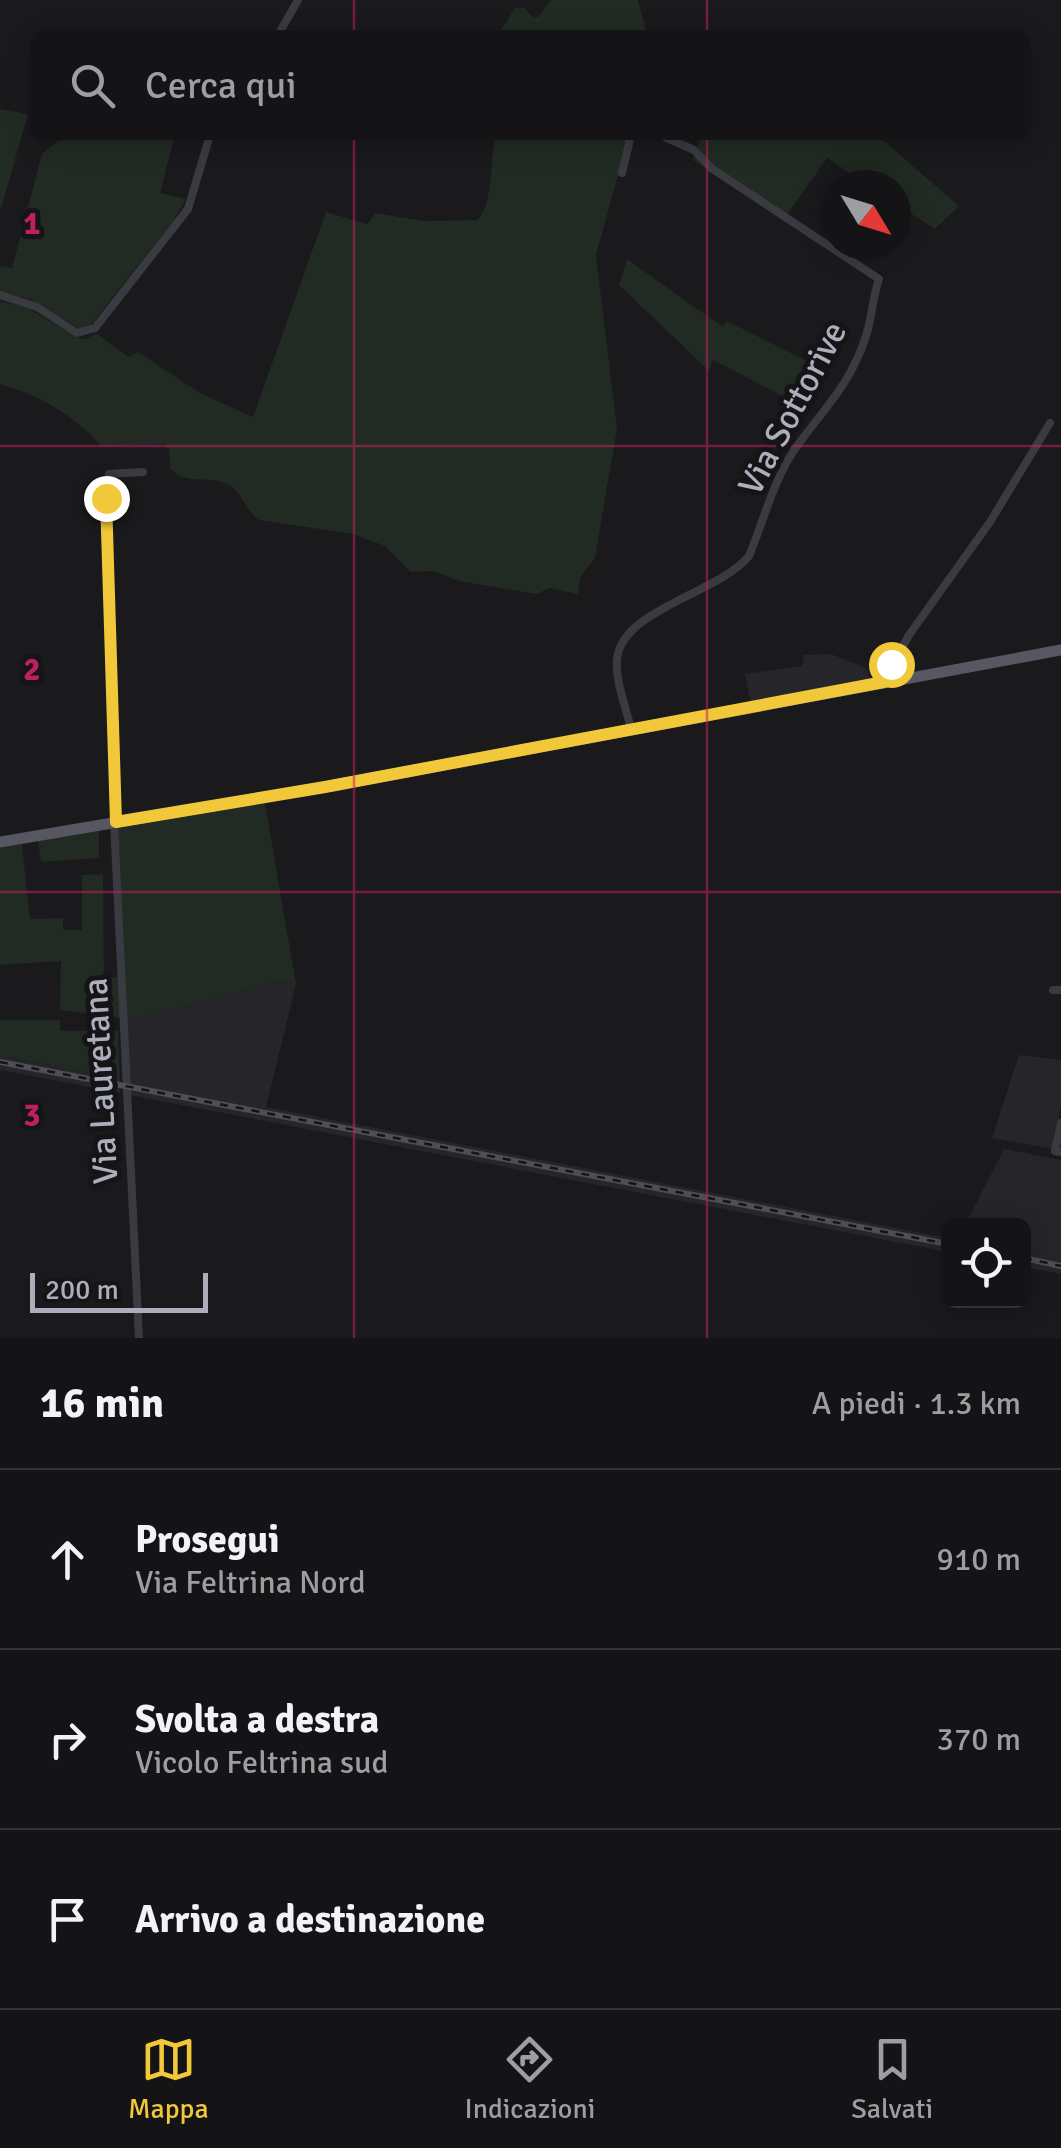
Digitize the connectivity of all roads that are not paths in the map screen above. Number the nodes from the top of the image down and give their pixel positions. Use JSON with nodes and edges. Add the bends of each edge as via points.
{"nodes":[{"id":1,"x":298,"y":0,"type":"edge"},
{"id":2,"x":281,"y":30,"type":"edge"},
{"id":3,"x":209,"y":140,"type":"edge"},
{"id":4,"x":630,"y":140,"type":"edge"},
{"id":5,"x":671,"y":140,"type":"edge"},
{"id":6,"x":622,"y":174,"type":"dead end"},
{"id":7,"x":0,"y":295,"type":"edge"},
{"id":8,"x":1050,"y":424,"type":"dead end"},
{"id":9,"x":143,"y":472,"type":"dead end"},
{"id":10,"x":1061,"y":650,"type":"edge"},
{"id":11,"x":884,"y":682,"type":"junction"},
{"id":12,"x":630,"y":728,"type":"junction"},
{"id":13,"x":115,"y":822,"type":"junction"},
{"id":14,"x":0,"y":842,"type":"edge"},
{"id":15,"x":1061,"y":1123,"type":"edge"},
{"id":16,"x":1061,"y":1152,"type":"edge"},
{"id":17,"x":139,"y":1338,"type":"edge"}],
"edges":[{"from":1,"to":2,"type":"street"},
{"from":3,"to":7,"type":"street","via":[[178,226],[90,332]]},
{"from":4,"to":6,"type":"street"},
{"from":5,"to":12,"type":"street","name":"Via Sottorive","via":[[879,279],[860,350],[831,406],[792,452],[749,556],[722,580],[642,622],[620,645],[616,666]]},
{"from":8,"to":11,"type":"street"},
{"from":9,"to":13,"type":"street","name":"Via Lauretana","via":[[109,474],[106,498]]},
{"from":10,"to":11,"type":"main road"},
{"from":11,"to":12,"type":"main road"},
{"from":12,"to":13,"type":"main road"},
{"from":13,"to":14,"type":"main road"},
{"from":13,"to":17,"type":"street","name":"Via Lauretana"},
{"from":15,"to":16,"type":"street","via":[[1055,1151]]}]}
